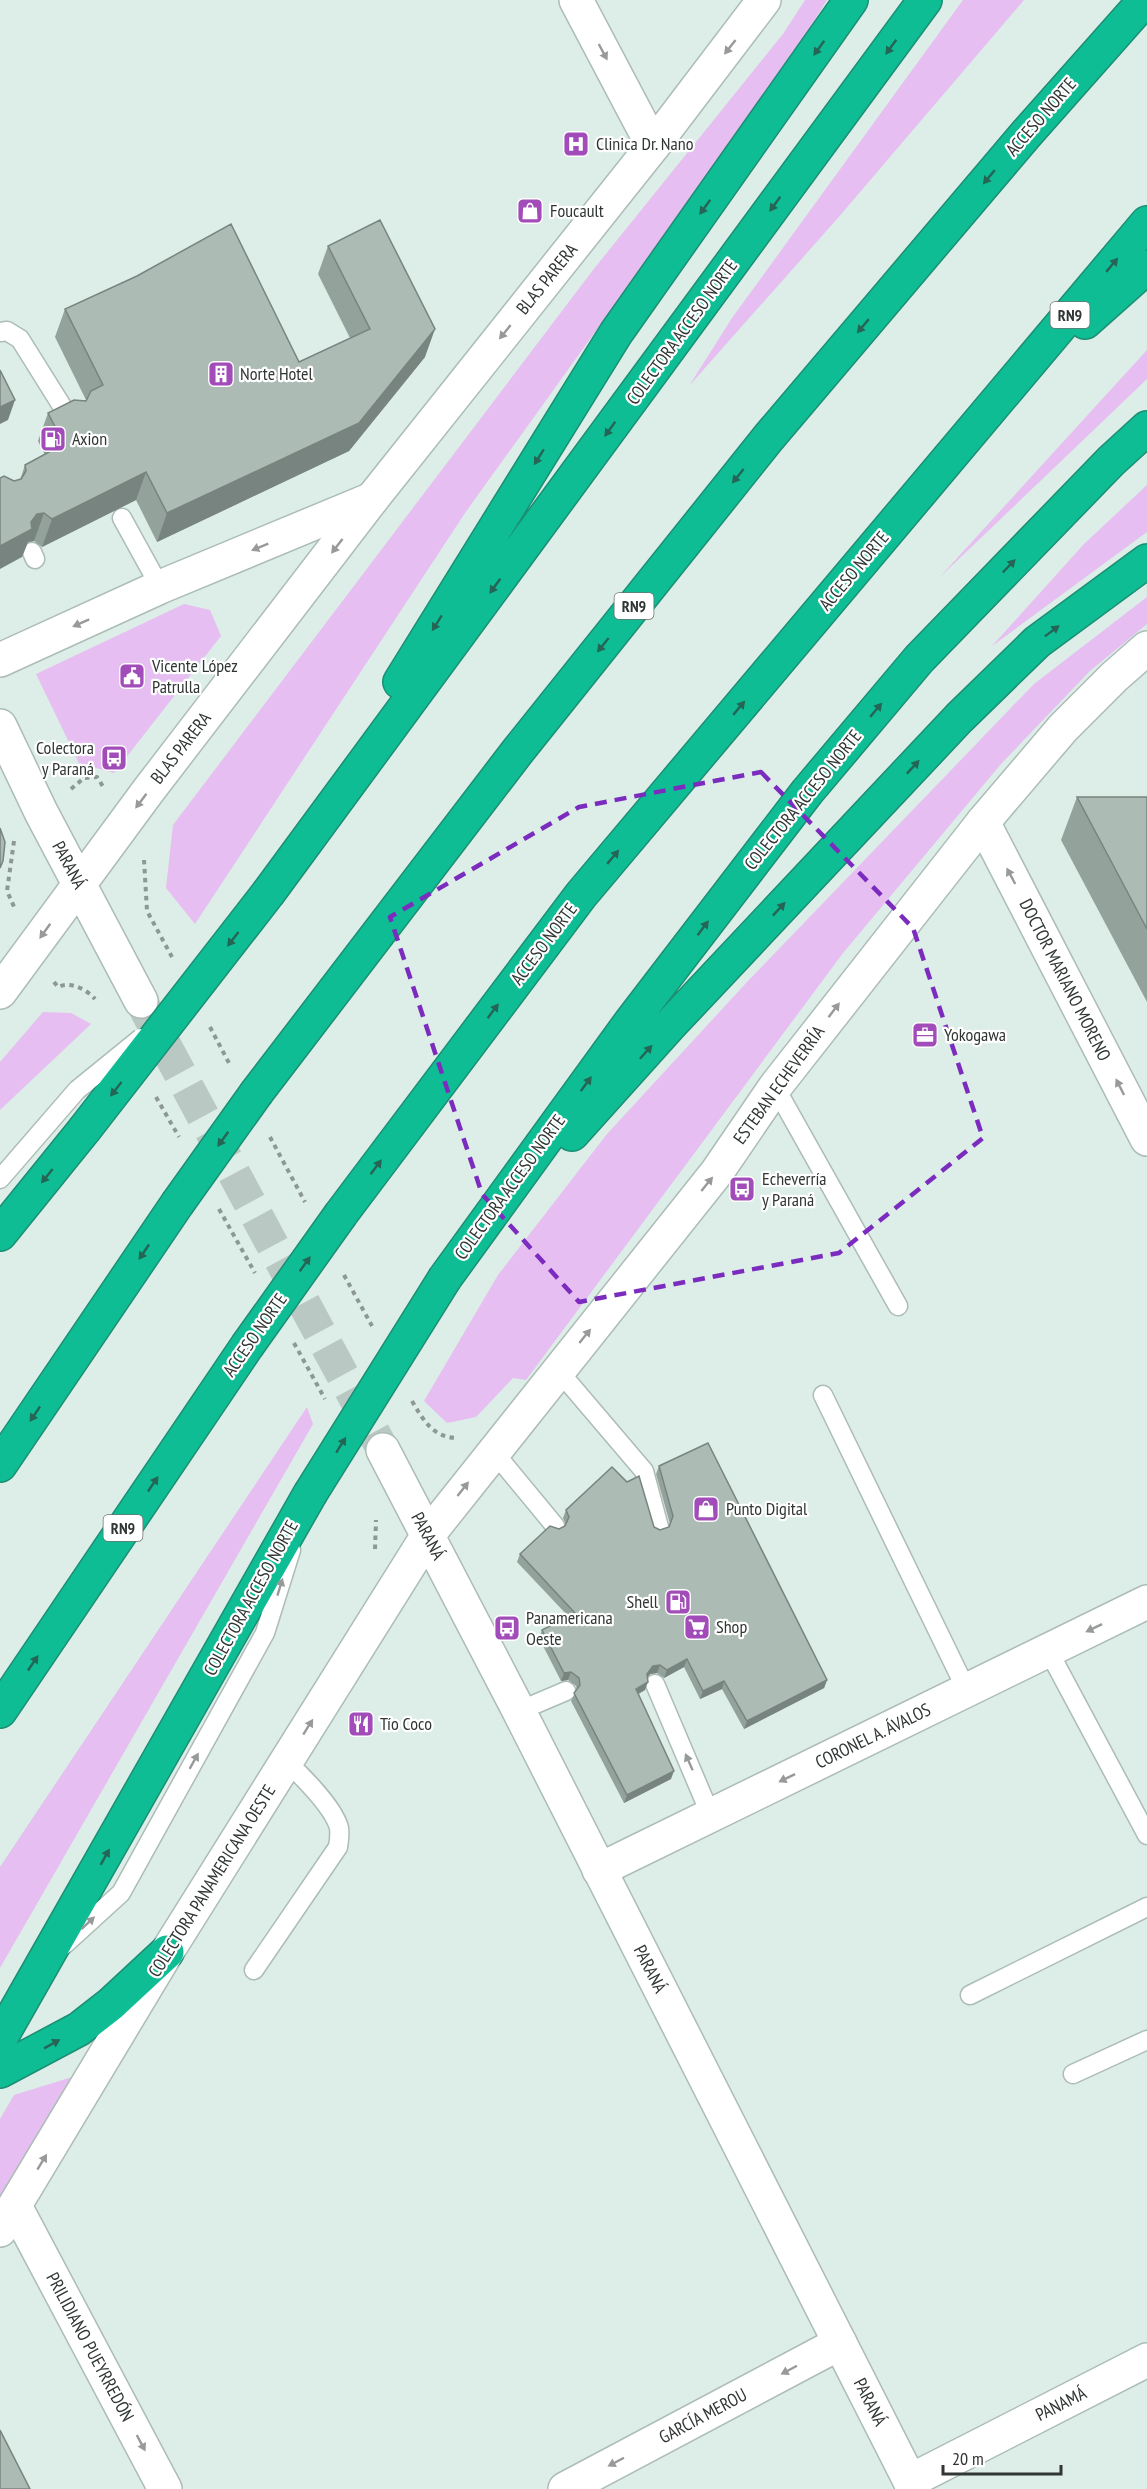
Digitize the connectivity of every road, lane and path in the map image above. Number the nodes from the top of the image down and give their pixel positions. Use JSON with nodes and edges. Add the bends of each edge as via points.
{"nodes":[{"id":1,"x":576,"y":0,"type":"edge"},
{"id":2,"x":764,"y":0,"type":"edge"},
{"id":3,"x":851,"y":0,"type":"edge"},
{"id":4,"x":926,"y":0,"type":"edge"},
{"id":5,"x":1120,"y":0,"type":"edge"},
{"id":6,"x":1145,"y":0,"type":"edge"},
{"id":7,"x":1027,"y":133,"type":"junction"},
{"id":8,"x":653,"y":146,"type":"junction"},
{"id":9,"x":1147,"y":223,"type":"edge"},
{"id":10,"x":1147,"y":267,"type":"edge"},
{"id":11,"x":0,"y":332,"type":"edge"},
{"id":12,"x":993,"y":406,"type":"junction"},
{"id":13,"x":70,"y":419,"type":"edge"},
{"id":14,"x":1147,"y":428,"type":"edge"},
{"id":15,"x":372,"y":500,"type":"junction"},
{"id":16,"x":122,"y":518,"type":"edge"},
{"id":17,"x":1147,"y":561,"type":"edge"},
{"id":18,"x":160,"y":587,"type":"junction"},
{"id":19,"x":1147,"y":648,"type":"edge"},
{"id":20,"x":0,"y":660,"type":"edge"},
{"id":21,"x":0,"y":726,"type":"edge"},
{"id":22,"x":41,"y":812,"type":"junction"},
{"id":23,"x":125,"y":822,"type":"junction"},
{"id":24,"x":983,"y":822,"type":"junction"},
{"id":25,"x":79,"y":884,"type":"junction"},
{"id":26,"x":272,"y":889,"type":"junction"},
{"id":27,"x":32,"y":948,"type":"junction"},
{"id":28,"x":176,"y":963,"type":"dead end"},
{"id":29,"x":0,"y":992,"type":"edge"},
{"id":30,"x":141,"y":1001,"type":"tunnel mouth"},
{"id":31,"x":100,"y":1004,"type":"dead end"},
{"id":32,"x":178,"y":1009,"type":"junction"},
{"id":33,"x":209,"y":1026,"type":"dead end"},
{"id":34,"x":232,"y":1068,"type":"dead end"},
{"id":35,"x":775,"y":1087,"type":"junction"},
{"id":36,"x":154,"y":1093,"type":"dead end"},
{"id":37,"x":266,"y":1131,"type":"dead end"},
{"id":38,"x":1147,"y":1139,"type":"edge"},
{"id":39,"x":183,"y":1145,"type":"dead end"},
{"id":40,"x":0,"y":1179,"type":"edge"},
{"id":41,"x":305,"y":1204,"type":"dead end"},
{"id":42,"x":218,"y":1207,"type":"dead end"},
{"id":43,"x":0,"y":1234,"type":"edge"},
{"id":44,"x":339,"y":1266,"type":"dead end"},
{"id":45,"x":449,"y":1272,"type":"junction"},
{"id":46,"x":258,"y":1279,"type":"dead end"},
{"id":47,"x":898,"y":1306,"type":"dead end"},
{"id":48,"x":373,"y":1329,"type":"dead end"},
{"id":49,"x":293,"y":1341,"type":"dead end"},
{"id":50,"x":558,"y":1370,"type":"junction"},
{"id":51,"x":407,"y":1392,"type":"dead end"},
{"id":52,"x":823,"y":1395,"type":"dead end"},
{"id":53,"x":328,"y":1403,"type":"dead end"},
{"id":54,"x":383,"y":1450,"type":"tunnel mouth"},
{"id":55,"x":488,"y":1457,"type":"junction"},
{"id":56,"x":0,"y":1465,"type":"edge"},
{"id":57,"x":377,"y":1512,"type":"dead end"},
{"id":58,"x":555,"y":1526,"type":"edge"},
{"id":59,"x":659,"y":1527,"type":"edge"},
{"id":60,"x":428,"y":1535,"type":"junction"},
{"id":61,"x":374,"y":1554,"type":"dead end"},
{"id":62,"x":1147,"y":1602,"type":"edge"},
{"id":63,"x":1048,"y":1650,"type":"junction"},
{"id":64,"x":655,"y":1684,"type":"dead end"},
{"id":65,"x":967,"y":1690,"type":"junction"},
{"id":66,"x":566,"y":1691,"type":"dead end"},
{"id":67,"x":0,"y":1711,"type":"edge"},
{"id":68,"x":519,"y":1711,"type":"junction"},
{"id":69,"x":287,"y":1762,"type":"junction"},
{"id":70,"x":711,"y":1816,"type":"junction"},
{"id":71,"x":1147,"y":1835,"type":"edge"},
{"id":72,"x":599,"y":1870,"type":"junction"},
{"id":73,"x":1147,"y":1907,"type":"edge"},
{"id":74,"x":167,"y":1952,"type":"junction"},
{"id":75,"x":254,"y":1970,"type":"dead end"},
{"id":76,"x":970,"y":1995,"type":"dead end"},
{"id":77,"x":0,"y":2038,"type":"edge"},
{"id":78,"x":1147,"y":2040,"type":"edge"},
{"id":79,"x":0,"y":2071,"type":"edge"},
{"id":80,"x":1073,"y":2074,"type":"dead end"},
{"id":81,"x":8,"y":2218,"type":"edge"},
{"id":82,"x":840,"y":2343,"type":"junction"},
{"id":83,"x":1147,"y":2360,"type":"edge"},
{"id":84,"x":912,"y":2485,"type":"edge"},
{"id":85,"x":165,"y":2489,"type":"edge"},
{"id":86,"x":565,"y":2489,"type":"edge"}],
"edges":[{"from":1,"to":8,"type":"street","one_way":true},
{"from":2,"to":8,"type":"street","name":"BLAS PARERA","one_way":true},
{"from":3,"to":26,"type":"highway","one_way":true,"via":[[616,333]]},
{"from":4,"to":26,"type":"highway","name":"COLECTORA ACCESO NORTE","one_way":true},
{"from":5,"to":7,"type":"highway"},
{"from":6,"to":7,"type":"highway","name":"ACCESO NORTE","number":"RN9"},
{"from":7,"to":56,"type":"highway","name":"ACCESO NORTE","number":"RN9","one_way":true,"bridge":true,"via":[[769,437],[517,752],[257,1092]]},
{"from":8,"to":15,"type":"street","name":"BLAS PARERA","one_way":true},
{"from":12,"to":9,"type":"highway","name":"ACCESO NORTE","number":"RN9","one_way":true},
{"from":10,"to":12,"type":"highway"},
{"from":11,"to":13,"type":"lane","via":[[7,331],[20,339]]},
{"from":67,"to":12,"type":"highway","name":"ACCESO NORTE","number":"RN9","one_way":true,"bridge":true,"via":[[247,1346],[341,1214],[581,895]]},
{"from":45,"to":14,"type":"highway","name":"COLECTORA ACCESO NORTE","one_way":true,"via":[[630,1023],[807,792],[919,659]]},
{"from":15,"to":18,"type":"street","name":"BLAS PARERA","one_way":true},
{"from":15,"to":23,"type":"street","name":"BLAS PARERA","one_way":true},
{"from":16,"to":18,"type":"lane"},
{"from":45,"to":17,"type":"highway","one_way":true,"via":[[670,1025],[959,718],[1037,642]]},
{"from":18,"to":20,"type":"street","name":"BLAS PARERA","one_way":true},
{"from":19,"to":24,"type":"street","name":"ESTEBAN ECHEVERRÍA","via":[[1063,728]]},
{"from":21,"to":22,"type":"street","name":"PARANÁ"},
{"from":22,"to":23,"type":"path","via":[[84,778],[97,777]]},
{"from":22,"to":25,"type":"street","name":"PARANÁ"},
{"from":22,"to":27,"type":"path","via":[[15,832],[7,891]]},
{"from":23,"to":25,"type":"street","name":"BLAS PARERA"},
{"from":23,"to":28,"type":"path","via":[[144,852],[147,911]]},
{"from":35,"to":24,"type":"street","name":"ESTEBAN ECHEVERRÍA","one_way":true},
{"from":38,"to":24,"type":"street","name":"DOCTOR MARIANO MORENO","one_way":true},
{"from":25,"to":27,"type":"street","name":"BLAS PARERA","one_way":true},
{"from":25,"to":30,"type":"street","name":"PARANÁ"},
{"from":26,"to":32,"type":"highway","name":"COLECTORA ACCESO NORTE","one_way":true,"bridge":true},
{"from":27,"to":29,"type":"street","name":"BLAS PARERA"},
{"from":27,"to":31,"type":"path","via":[[58,987],[64,984],[87,989]]},
{"from":32,"to":40,"type":"lane","bridge":true,"via":[[77,1090]]},
{"from":32,"to":43,"type":"highway","name":"COLECTORA ACCESO NORTE","one_way":true,"bridge":true},
{"from":33,"to":34,"type":"path"},
{"from":35,"to":47,"type":"lane"},
{"from":50,"to":35,"type":"street","name":"ESTEBAN ECHEVERRÍA","one_way":true,"via":[[717,1172]]},
{"from":36,"to":39,"type":"path"},
{"from":37,"to":41,"type":"path"},
{"from":42,"to":46,"type":"path"},
{"from":44,"to":48,"type":"path"},
{"from":77,"to":45,"type":"highway","name":"COLECTORA ACCESO NORTE","one_way":true,"bridge":true,"via":[[309,1496]]},
{"from":49,"to":53,"type":"path"},
{"from":50,"to":55,"type":"street","name":"ESTEBAN ECHEVERRÍA"},
{"from":50,"to":59,"type":"lane","via":[[644,1471]]},
{"from":51,"to":55,"type":"path","via":[[424,1423],[445,1437],[468,1439]]},
{"from":52,"to":65,"type":"lane"},
{"from":54,"to":60,"type":"street","name":"PARANÁ"},
{"from":55,"to":58,"type":"lane"},
{"from":60,"to":55,"type":"street","name":"ESTEBAN ECHEVERRÍA","one_way":true},
{"from":57,"to":61,"type":"path"},
{"from":60,"to":68,"type":"street","name":"PARANÁ"},
{"from":69,"to":60,"type":"street","name":"COLECTORA PANAMERICANA OESTE","one_way":true},
{"from":62,"to":63,"type":"street","name":"CORONEL A. ÁVALOS","one_way":true},
{"from":63,"to":65,"type":"street","name":"CORONEL A. ÁVALOS"},
{"from":63,"to":71,"type":"lane"},
{"from":70,"to":64,"type":"lane","one_way":true},
{"from":65,"to":70,"type":"street","name":"CORONEL A. ÁVALOS","one_way":true},
{"from":66,"to":68,"type":"lane"},
{"from":68,"to":72,"type":"street","name":"PARANÁ"},
{"from":69,"to":74,"type":"street","name":"COLECTORA PANAMERICANA OESTE"},
{"from":69,"to":75,"type":"lane","via":[[317,1792],[339,1827],[338,1847]]},
{"from":70,"to":72,"type":"street","name":"CORONEL A. ÁVALOS"},
{"from":72,"to":82,"type":"street","name":"PARANÁ"},
{"from":73,"to":76,"type":"lane"},
{"from":79,"to":74,"type":"highway","one_way":true,"via":[[79,2029]]},
{"from":81,"to":74,"type":"street","name":"COLECTORA PANAMERICANA OESTE","one_way":true},
{"from":78,"to":80,"type":"lane"},
{"from":81,"to":85,"type":"street","name":"PRILIDIANO PUEYRREDÓN","one_way":true},
{"from":82,"to":84,"type":"street","name":"PARANÁ"},
{"from":82,"to":86,"type":"street","name":"GARCÍA MEROU","one_way":true},
{"from":83,"to":84,"type":"street","name":"PANAMÁ"}]}
